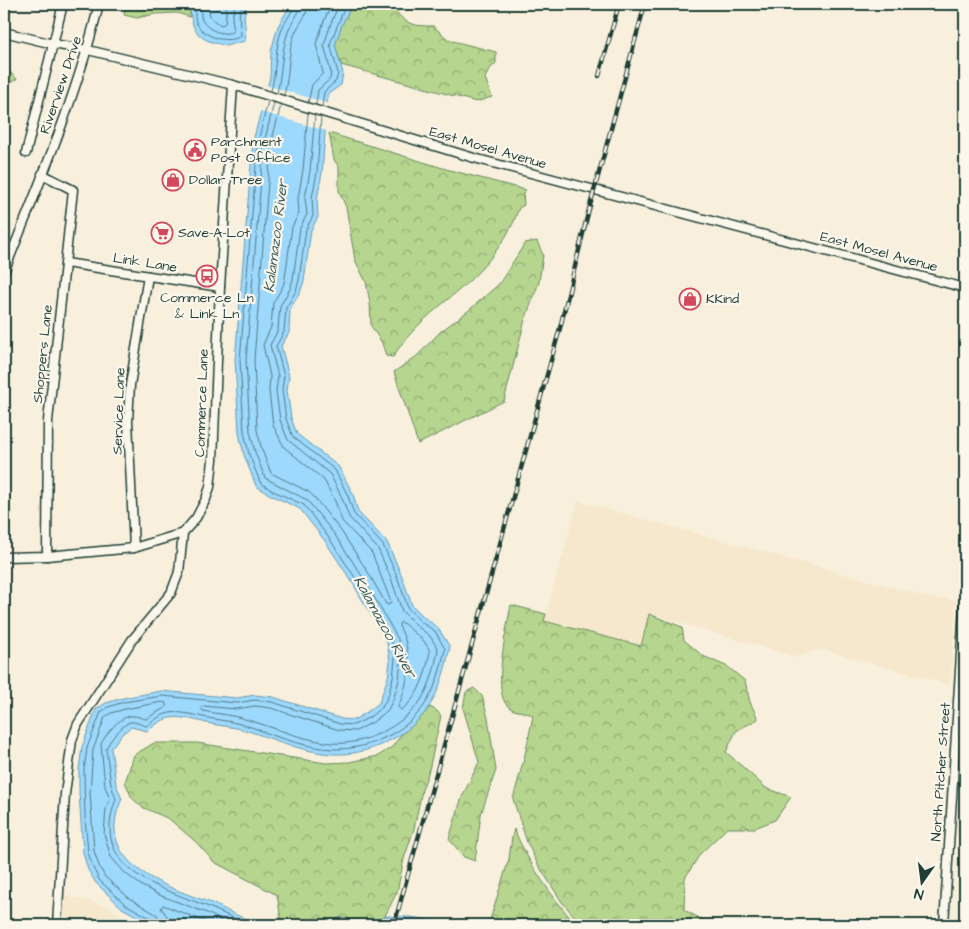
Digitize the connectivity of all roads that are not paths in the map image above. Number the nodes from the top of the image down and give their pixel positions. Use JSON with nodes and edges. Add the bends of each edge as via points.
{"nodes":[{"id":1,"x":63,"y":4,"type":"edge"},
{"id":2,"x":99,"y":4,"type":"edge"},
{"id":3,"x":4,"y":32,"type":"edge"},
{"id":4,"x":53,"y":44,"type":"junction"},
{"id":5,"x":88,"y":50,"type":"junction"},
{"id":6,"x":233,"y":85,"type":"junction"},
{"id":7,"x":26,"y":152,"type":"dead end"},
{"id":8,"x":42,"y":174,"type":"junction"},
{"id":9,"x":66,"y":263,"type":"junction"},
{"id":10,"x":4,"y":272,"type":"edge"},
{"id":11,"x":148,"y":276,"type":"junction"},
{"id":12,"x":220,"y":287,"type":"junction"},
{"id":13,"x":965,"y":288,"type":"edge"},
{"id":14,"x":183,"y":533,"type":"junction"},
{"id":15,"x":134,"y":548,"type":"junction"},
{"id":16,"x":47,"y":556,"type":"junction"},
{"id":17,"x":4,"y":557,"type":"edge"},
{"id":18,"x":965,"y":590,"type":"edge"},
{"id":19,"x":57,"y":925,"type":"edge"},
{"id":20,"x":944,"y":925,"type":"edge"}],
"edges":[{"from":1,"to":4,"type":"street"},
{"from":2,"to":5,"type":"street","name":"Riverview Drive"},
{"from":3,"to":4,"type":"street","name":"East Mosel Avenue"},
{"from":4,"to":5,"type":"street","name":"East Mosel Avenue"},
{"from":4,"to":7,"type":"street"},
{"from":5,"to":6,"type":"street","name":"East Mosel Avenue"},
{"from":5,"to":8,"type":"street","name":"Riverview Drive"},
{"from":6,"to":12,"type":"street","name":"Commerce Lane"},
{"from":6,"to":13,"type":"street","name":"East Mosel Avenue","via":[[474,158]]},
{"from":8,"to":9,"type":"street","name":"Shoppers Lane","via":[[72,190]]},
{"from":8,"to":10,"type":"street","name":"Riverview Drive"},
{"from":9,"to":11,"type":"street","name":"Link Lane"},
{"from":9,"to":16,"type":"street","name":"Shoppers Lane","via":[[48,422]]},
{"from":11,"to":12,"type":"street","name":"Link Lane"},
{"from":11,"to":15,"type":"street","name":"Service Lane","via":[[130,385],[128,421]]},
{"from":12,"to":14,"type":"street","name":"Commerce Lane","via":[[210,487],[201,510]]},
{"from":14,"to":15,"type":"street"},
{"from":14,"to":19,"type":"street","via":[[179,572],[171,593],[132,640],[78,724],[72,740],[65,794]]},
{"from":15,"to":16,"type":"street"},
{"from":16,"to":17,"type":"street"},
{"from":18,"to":20,"type":"street","name":"North Pitcher Street"}]}
